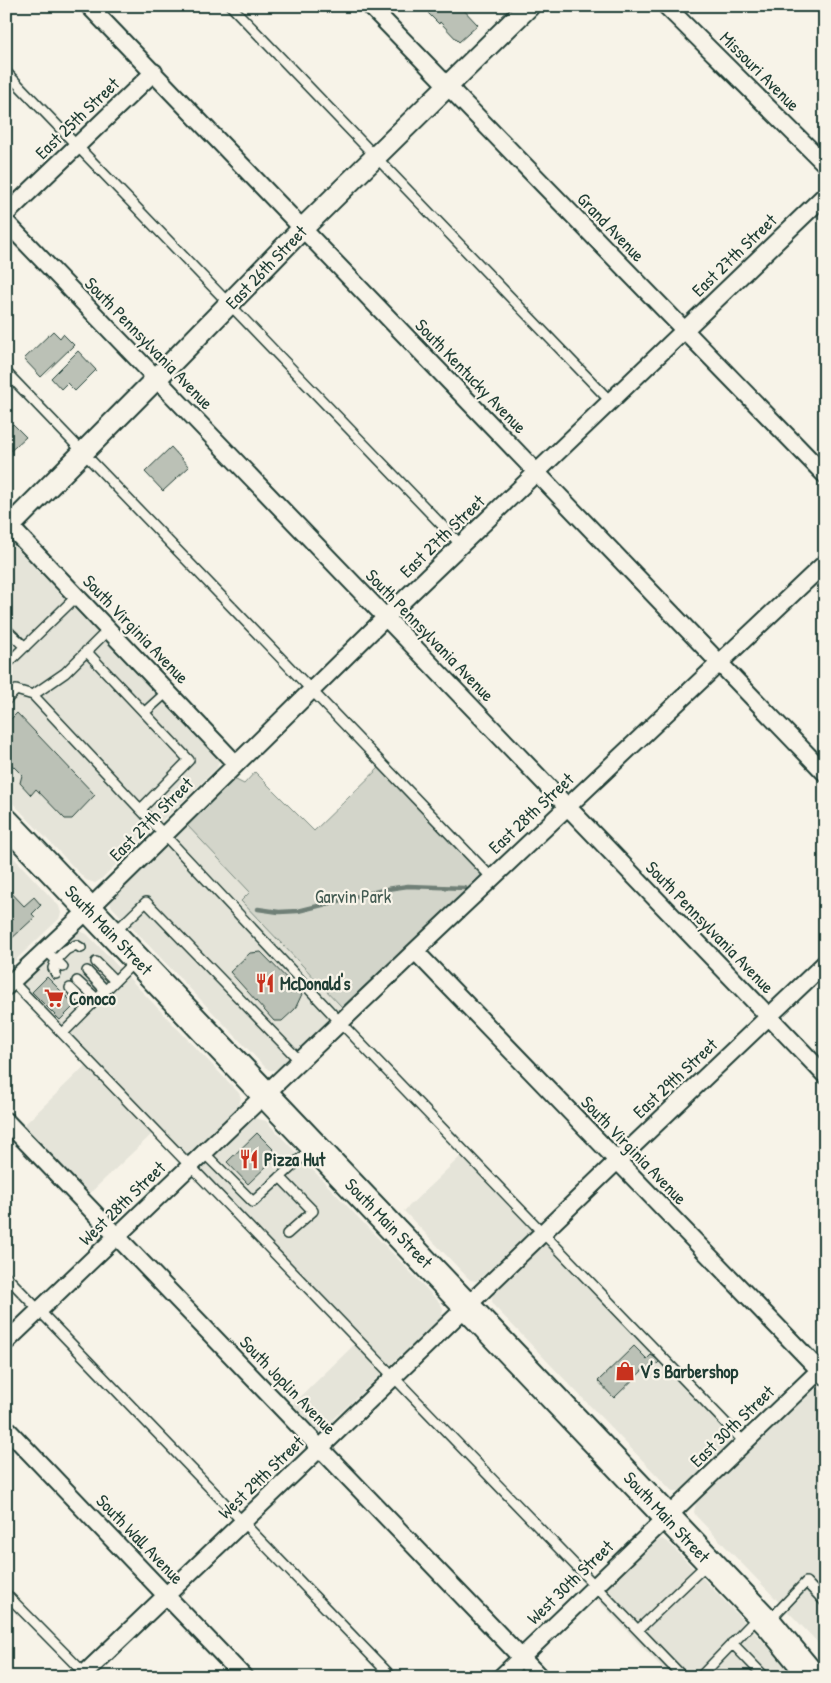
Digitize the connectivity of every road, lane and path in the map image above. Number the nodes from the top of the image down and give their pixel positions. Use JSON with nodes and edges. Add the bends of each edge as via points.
{"nodes":[{"id":1,"x":89,"y":6,"type":"edge"},
{"id":2,"x":231,"y":6,"type":"edge"},
{"id":3,"x":370,"y":6,"type":"edge"},
{"id":4,"x":528,"y":6,"type":"edge"},
{"id":5,"x":666,"y":6,"type":"edge"},
{"id":6,"x":6,"y":72,"type":"edge"},
{"id":7,"x":154,"y":72,"type":"junction"},
{"id":8,"x":447,"y":87,"type":"junction"},
{"id":9,"x":77,"y":146,"type":"junction"},
{"id":10,"x":375,"y":156,"type":"junction"},
{"id":11,"x":825,"y":164,"type":"edge"},
{"id":12,"x":825,"y":195,"type":"edge"},
{"id":13,"x":6,"y":214,"type":"edge"},
{"id":14,"x":6,"y":222,"type":"edge"},
{"id":15,"x":303,"y":228,"type":"junction"},
{"id":16,"x":230,"y":304,"type":"junction"},
{"id":17,"x":684,"y":331,"type":"junction"},
{"id":18,"x":6,"y":372,"type":"edge"},
{"id":19,"x":156,"y":379,"type":"junction"},
{"id":20,"x":610,"y":402,"type":"junction"},
{"id":21,"x":84,"y":453,"type":"junction"},
{"id":22,"x":537,"y":473,"type":"junction"},
{"id":23,"x":825,"y":475,"type":"edge"},
{"id":24,"x":8,"y":526,"type":"edge"},
{"id":25,"x":462,"y":546,"type":"junction"},
{"id":26,"x":825,"y":563,"type":"edge"},
{"id":27,"x":77,"y":596,"type":"junction"},
{"id":28,"x":385,"y":618,"type":"junction"},
{"id":29,"x":6,"y":628,"type":"edge"},
{"id":30,"x":108,"y":630,"type":"junction"},
{"id":31,"x":25,"y":647,"type":"junction"},
{"id":32,"x":86,"y":651,"type":"junction"},
{"id":33,"x":719,"y":663,"type":"junction"},
{"id":34,"x":6,"y":665,"type":"edge"},
{"id":35,"x":311,"y":690,"type":"junction"},
{"id":36,"x":168,"y":691,"type":"junction"},
{"id":37,"x":33,"y":696,"type":"junction"},
{"id":38,"x":6,"y":700,"type":"edge"},
{"id":39,"x":145,"y":712,"type":"junction"},
{"id":40,"x":236,"y":764,"type":"junction"},
{"id":41,"x":825,"y":773,"type":"edge"},
{"id":42,"x":567,"y":807,"type":"junction"},
{"id":43,"x":141,"y":809,"type":"junction"},
{"id":44,"x":6,"y":822,"type":"edge"},
{"id":45,"x":164,"y":834,"type":"junction"},
{"id":46,"x":492,"y":878,"type":"junction"},
{"id":47,"x":89,"y":909,"type":"junction"},
{"id":48,"x":113,"y":934,"type":"junction"},
{"id":49,"x":82,"y":948,"type":"dead end"},
{"id":50,"x":415,"y":951,"type":"junction"},
{"id":51,"x":50,"y":955,"type":"junction"},
{"id":52,"x":137,"y":959,"type":"junction"},
{"id":53,"x":96,"y":962,"type":"dead end"},
{"id":54,"x":825,"y":963,"type":"edge"},
{"id":55,"x":63,"y":967,"type":"dead end"},
{"id":56,"x":87,"y":971,"type":"dead end"},
{"id":57,"x":56,"y":974,"type":"dead end"},
{"id":58,"x":8,"y":981,"type":"edge"},
{"id":59,"x":77,"y":981,"type":"dead end"},
{"id":60,"x":115,"y":981,"type":"junction"},
{"id":61,"x":70,"y":988,"type":"dead end"},
{"id":62,"x":106,"y":990,"type":"junction"},
{"id":63,"x":97,"y":999,"type":"junction"},
{"id":64,"x":89,"y":1007,"type":"junction"},
{"id":65,"x":768,"y":1017,"type":"junction"},
{"id":66,"x":340,"y":1022,"type":"junction"},
{"id":67,"x":62,"y":1034,"type":"junction"},
{"id":68,"x":300,"y":1061,"type":"junction"},
{"id":69,"x":825,"y":1076,"type":"edge"},
{"id":70,"x":265,"y":1094,"type":"junction"},
{"id":71,"x":6,"y":1121,"type":"edge"},
{"id":72,"x":315,"y":1145,"type":"junction"},
{"id":73,"x":204,"y":1153,"type":"junction"},
{"id":74,"x":617,"y":1161,"type":"junction"},
{"id":75,"x":190,"y":1166,"type":"junction"},
{"id":76,"x":280,"y":1177,"type":"junction"},
{"id":77,"x":543,"y":1233,"type":"junction"},
{"id":78,"x":287,"y":1234,"type":"dead end"},
{"id":79,"x":117,"y":1236,"type":"junction"},
{"id":80,"x":6,"y":1276,"type":"edge"},
{"id":81,"x":468,"y":1306,"type":"junction"},
{"id":82,"x":40,"y":1310,"type":"junction"},
{"id":83,"x":6,"y":1342,"type":"edge"},
{"id":84,"x":823,"y":1370,"type":"edge"},
{"id":85,"x":394,"y":1377,"type":"junction"},
{"id":86,"x":6,"y":1428,"type":"edge"},
{"id":87,"x":744,"y":1442,"type":"junction"},
{"id":88,"x":320,"y":1448,"type":"junction"},
{"id":89,"x":667,"y":1517,"type":"junction"},
{"id":90,"x":244,"y":1522,"type":"junction"},
{"id":91,"x":710,"y":1562,"type":"junction"},
{"id":92,"x":596,"y":1586,"type":"junction"},
{"id":93,"x":6,"y":1594,"type":"edge"},
{"id":94,"x":167,"y":1596,"type":"junction"},
{"id":95,"x":825,"y":1602,"type":"edge"},
{"id":96,"x":766,"y":1621,"type":"junction"},
{"id":97,"x":638,"y":1630,"type":"junction"},
{"id":98,"x":732,"y":1643,"type":"junction"},
{"id":99,"x":522,"y":1657,"type":"junction"},
{"id":100,"x":825,"y":1670,"type":"edge"},
{"id":101,"x":85,"y":1676,"type":"edge"},
{"id":102,"x":244,"y":1677,"type":"edge"},
{"id":103,"x":392,"y":1677,"type":"edge"},
{"id":104,"x":501,"y":1677,"type":"edge"},
{"id":105,"x":540,"y":1677,"type":"edge"},
{"id":106,"x":682,"y":1677,"type":"edge"},
{"id":107,"x":700,"y":1677,"type":"edge"},
{"id":108,"x":765,"y":1677,"type":"edge"},
{"id":109,"x":813,"y":1677,"type":"edge"}],
"edges":[{"from":1,"to":7,"type":"street","name":"South Kentucky Avenue"},
{"from":2,"to":10,"type":"lane"},
{"from":3,"to":8,"type":"street","name":"Grand Avenue"},
{"from":4,"to":8,"type":"street","name":"East 26th Street"},
{"from":5,"to":11,"type":"street","name":"Missouri Avenue"},
{"from":6,"to":9,"type":"lane"},
{"from":7,"to":9,"type":"street","name":"East 25th Street"},
{"from":7,"to":15,"type":"street","name":"South Kentucky Avenue"},
{"from":8,"to":10,"type":"street","name":"East 26th Street"},
{"from":8,"to":17,"type":"street","name":"Grand Avenue"},
{"from":9,"to":13,"type":"street","name":"East 25th Street"},
{"from":9,"to":16,"type":"lane"},
{"from":10,"to":15,"type":"street","name":"East 26th Street"},
{"from":10,"to":20,"type":"lane"},
{"from":12,"to":17,"type":"street","name":"East 27th Street"},
{"from":14,"to":19,"type":"street","name":"South Pennsylvania Avenue"},
{"from":15,"to":16,"type":"street","name":"East 26th Street"},
{"from":15,"to":22,"type":"street","name":"South Kentucky Avenue"},
{"from":16,"to":19,"type":"street","name":"East 26th Street"},
{"from":16,"to":25,"type":"lane"},
{"from":17,"to":20,"type":"street","name":"East 27th Street"},
{"from":17,"to":23,"type":"street","name":"Grand Avenue"},
{"from":18,"to":21,"type":"lane"},
{"from":19,"to":21,"type":"street","name":"East 26th Street"},
{"from":19,"to":28,"type":"street","name":"South Pennsylvania Avenue"},
{"from":20,"to":22,"type":"street","name":"East 27th Street"},
{"from":21,"to":24,"type":"street","name":"East 26th Street"},
{"from":21,"to":35,"type":"lane"},
{"from":22,"to":25,"type":"street","name":"East 27th Street"},
{"from":22,"to":33,"type":"street","name":"South Kentucky Avenue"},
{"from":24,"to":27,"type":"street","name":"South Virginia Avenue"},
{"from":25,"to":28,"type":"street","name":"East 27th Street"},
{"from":26,"to":33,"type":"street","name":"East 28th Street"},
{"from":27,"to":30,"type":"street","name":"South Virginia Avenue"},
{"from":27,"to":31,"type":"lane"},
{"from":28,"to":35,"type":"street","name":"East 27th Street"},
{"from":28,"to":42,"type":"street","name":"South Pennsylvania Avenue"},
{"from":29,"to":31,"type":"lane"},
{"from":30,"to":32,"type":"lane"},
{"from":30,"to":36,"type":"street","name":"South Virginia Avenue"},
{"from":31,"to":34,"type":"lane"},
{"from":32,"to":37,"type":"lane"},
{"from":32,"to":39,"type":"lane"},
{"from":33,"to":41,"type":"street","name":"South Kentucky Avenue"},
{"from":33,"to":42,"type":"street","name":"East 28th Street"},
{"from":35,"to":40,"type":"street","name":"East 27th Street"},
{"from":35,"to":46,"type":"lane"},
{"from":36,"to":39,"type":"lane"},
{"from":36,"to":40,"type":"street","name":"South Virginia Avenue"},
{"from":37,"to":38,"type":"lane","via":[[16,690]]},
{"from":37,"to":43,"type":"lane"},
{"from":39,"to":43,"type":"lane","via":[[189,760]]},
{"from":40,"to":45,"type":"street","name":"East 27th Street"},
{"from":42,"to":46,"type":"street","name":"East 28th Street"},
{"from":42,"to":65,"type":"street","name":"South Pennsylvania Avenue"},
{"from":43,"to":45,"type":"lane"},
{"from":44,"to":47,"type":"main road","name":"South Main Street"},
{"from":45,"to":47,"type":"street","name":"East 27th Street"},
{"from":45,"to":66,"type":"lane"},
{"from":46,"to":50,"type":"street","name":"East 28th Street"},
{"from":47,"to":48,"type":"main road","name":"South Main Street"},
{"from":47,"to":51,"type":"street","name":"East 27th Street"},
{"from":48,"to":52,"type":"main road","name":"South Main Street"},
{"from":48,"to":68,"type":"lane","via":[[146,902]]},
{"from":49,"to":51,"type":"lane","via":[[76,945],[70,954]]},
{"from":50,"to":66,"type":"street","name":"East 28th Street"},
{"from":50,"to":74,"type":"street","name":"South Virginia Avenue"},
{"from":51,"to":55,"type":"lane"},
{"from":51,"to":57,"type":"lane"},
{"from":51,"to":58,"type":"street","name":"East 27th Street"},
{"from":52,"to":60,"type":"lane"},
{"from":52,"to":70,"type":"main road","name":"South Main Street"},
{"from":53,"to":60,"type":"lane"},
{"from":54,"to":65,"type":"street","name":"East 29th Street"},
{"from":56,"to":62,"type":"lane"},
{"from":58,"to":67,"type":"lane"},
{"from":59,"to":63,"type":"lane"},
{"from":60,"to":62,"type":"lane"},
{"from":61,"to":64,"type":"lane"},
{"from":62,"to":63,"type":"lane"},
{"from":63,"to":64,"type":"lane"},
{"from":64,"to":67,"type":"lane"},
{"from":65,"to":69,"type":"street","name":"South Pennsylvania Avenue"},
{"from":65,"to":74,"type":"street","name":"East 29th Street"},
{"from":66,"to":68,"type":"street","name":"East 28th Street"},
{"from":66,"to":77,"type":"lane"},
{"from":67,"to":75,"type":"lane"},
{"from":68,"to":70,"type":"street","name":"East 28th Street"},
{"from":70,"to":72,"type":"main road","name":"South Main Street"},
{"from":70,"to":73,"type":"street","name":"West 28th Street"},
{"from":71,"to":79,"type":"street","name":"South Joplin Avenue"},
{"from":72,"to":76,"type":"lane"},
{"from":72,"to":81,"type":"main road","name":"South Main Street"},
{"from":73,"to":75,"type":"street","name":"West 28th Street"},
{"from":73,"to":76,"type":"lane","via":[[253,1202]]},
{"from":74,"to":77,"type":"street","name":"East 29th Street"},
{"from":74,"to":84,"type":"street","name":"South Virginia Avenue"},
{"from":75,"to":79,"type":"street","name":"West 28th Street"},
{"from":75,"to":85,"type":"lane"},
{"from":76,"to":78,"type":"lane","via":[[313,1211]]},
{"from":77,"to":81,"type":"street","name":"East 29th Street"},
{"from":77,"to":87,"type":"lane"},
{"from":79,"to":82,"type":"street","name":"West 28th Street"},
{"from":79,"to":88,"type":"street","name":"South Joplin Avenue"},
{"from":80,"to":82,"type":"lane"},
{"from":81,"to":85,"type":"street","name":"West 29th Street"},
{"from":81,"to":89,"type":"main road","name":"South Main Street"},
{"from":82,"to":83,"type":"street","name":"West 28th Street"},
{"from":82,"to":90,"type":"lane"},
{"from":84,"to":87,"type":"street","name":"East 30th Street"},
{"from":85,"to":88,"type":"street","name":"West 29th Street"},
{"from":85,"to":92,"type":"lane"},
{"from":86,"to":94,"type":"street","name":"South Wall Avenue"},
{"from":87,"to":89,"type":"street","name":"East 30th Street"},
{"from":88,"to":90,"type":"street","name":"West 29th Street"},
{"from":88,"to":99,"type":"street","name":"South Joplin Avenue"},
{"from":89,"to":91,"type":"main road","name":"South Main Street"},
{"from":89,"to":92,"type":"street","name":"West 30th Street"},
{"from":90,"to":94,"type":"street","name":"West 29th Street"},
{"from":90,"to":103,"type":"lane"},
{"from":91,"to":96,"type":"main road","name":"South Main Street"},
{"from":91,"to":97,"type":"lane"},
{"from":92,"to":97,"type":"lane"},
{"from":92,"to":99,"type":"street","name":"West 30th Street"},
{"from":93,"to":101,"type":"lane"},
{"from":94,"to":101,"type":"street","name":"West 29th Street"},
{"from":94,"to":102,"type":"street","name":"South Wall Avenue"},
{"from":95,"to":96,"type":"lane","via":[[806,1582]]},
{"from":96,"to":98,"type":"lane"},
{"from":96,"to":100,"type":"main road","name":"South Main Street"},
{"from":96,"to":109,"type":"main road","name":"South Main Street"},
{"from":97,"to":106,"type":"lane"},
{"from":98,"to":107,"type":"lane"},
{"from":98,"to":108,"type":"lane"},
{"from":99,"to":104,"type":"street","name":"West 30th Street"},
{"from":99,"to":105,"type":"street","name":"South Joplin Avenue"}]}
